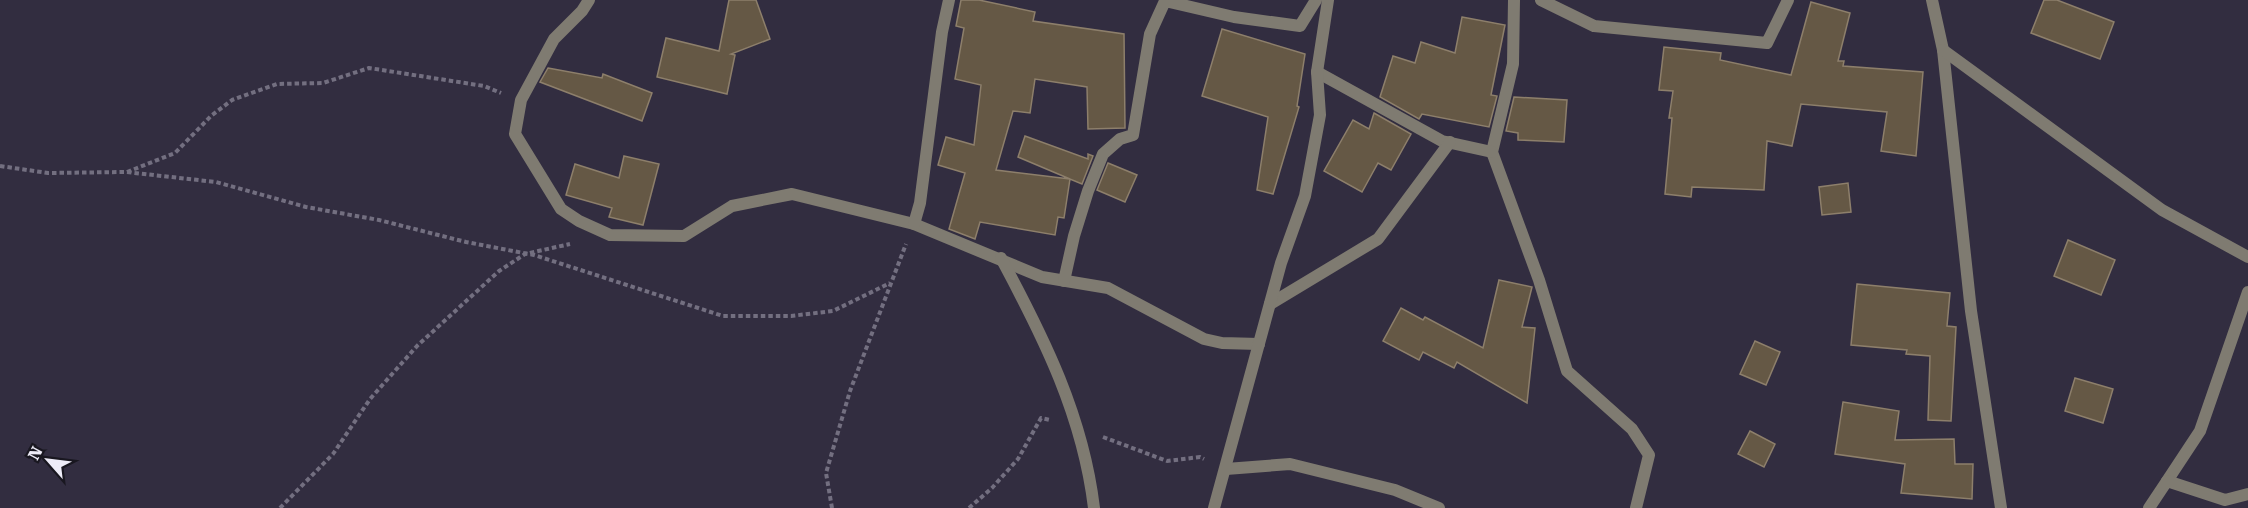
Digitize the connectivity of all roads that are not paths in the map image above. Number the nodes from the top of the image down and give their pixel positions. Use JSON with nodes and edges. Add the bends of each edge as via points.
{"nodes":[{"id":1,"x":590,"y":0,"type":"edge"},
{"id":2,"x":949,"y":0,"type":"edge"},
{"id":3,"x":1164,"y":0,"type":"edge"},
{"id":4,"x":1316,"y":0,"type":"edge"},
{"id":5,"x":1328,"y":0,"type":"edge"},
{"id":6,"x":1514,"y":0,"type":"edge"},
{"id":7,"x":1541,"y":0,"type":"edge"},
{"id":8,"x":1788,"y":0,"type":"edge"},
{"id":9,"x":1932,"y":0,"type":"edge"},
{"id":10,"x":1943,"y":50,"type":"junction"},
{"id":11,"x":1317,"y":72,"type":"junction"},
{"id":12,"x":1450,"y":142,"type":"junction"},
{"id":13,"x":1492,"y":152,"type":"junction"},
{"id":14,"x":914,"y":224,"type":"junction"},
{"id":15,"x":2248,"y":257,"type":"edge"},
{"id":16,"x":1001,"y":258,"type":"junction"},
{"id":17,"x":1064,"y":281,"type":"junction"},
{"id":18,"x":2248,"y":292,"type":"edge"},
{"id":19,"x":1270,"y":304,"type":"junction"},
{"id":20,"x":1259,"y":344,"type":"junction"},
{"id":21,"x":1226,"y":469,"type":"junction"},
{"id":22,"x":2167,"y":481,"type":"junction"},
{"id":23,"x":2248,"y":494,"type":"edge"},
{"id":24,"x":1094,"y":508,"type":"edge"},
{"id":25,"x":1214,"y":508,"type":"edge"},
{"id":26,"x":1438,"y":508,"type":"edge"},
{"id":27,"x":1636,"y":508,"type":"edge"},
{"id":28,"x":2001,"y":508,"type":"edge"},
{"id":29,"x":2149,"y":508,"type":"edge"}],
"edges":[{"from":1,"to":14,"type":"street","via":[[554,39],[521,100],[515,134],[561,209],[610,235],[684,236],[732,206],[792,194]]},
{"from":2,"to":14,"type":"street"},
{"from":3,"to":4,"type":"street","via":[[1234,17],[1300,26]]},
{"from":3,"to":17,"type":"street","via":[[1150,34],[1133,135],[1120,139],[1103,154],[1074,236]]},
{"from":5,"to":11,"type":"street"},
{"from":6,"to":13,"type":"street","via":[[1513,64]]},
{"from":7,"to":8,"type":"street","via":[[1594,26],[1767,43]]},
{"from":9,"to":10,"type":"street"},
{"from":10,"to":15,"type":"street","via":[[2162,210]]},
{"from":10,"to":28,"type":"street","via":[[1971,312]]},
{"from":11,"to":12,"type":"street"},
{"from":11,"to":19,"type":"street","via":[[1320,115],[1305,196]]},
{"from":12,"to":13,"type":"street"},
{"from":12,"to":19,"type":"street","via":[[1378,239]]},
{"from":13,"to":27,"type":"street","via":[[1567,371],[1632,429],[1649,454]]},
{"from":14,"to":16,"type":"street"},
{"from":16,"to":17,"type":"street","via":[[1042,277]]},
{"from":16,"to":24,"type":"street","via":[[1058,371],[1077,426]]},
{"from":17,"to":20,"type":"street","via":[[1108,288],[1204,339]]},
{"from":18,"to":22,"type":"street","via":[[2200,431]]},
{"from":19,"to":20,"type":"street"},
{"from":20,"to":21,"type":"street"},
{"from":21,"to":25,"type":"street"},
{"from":21,"to":26,"type":"street","via":[[1290,464],[1395,490]]},
{"from":22,"to":23,"type":"street","via":[[2225,500]]},
{"from":22,"to":29,"type":"street"}]}
